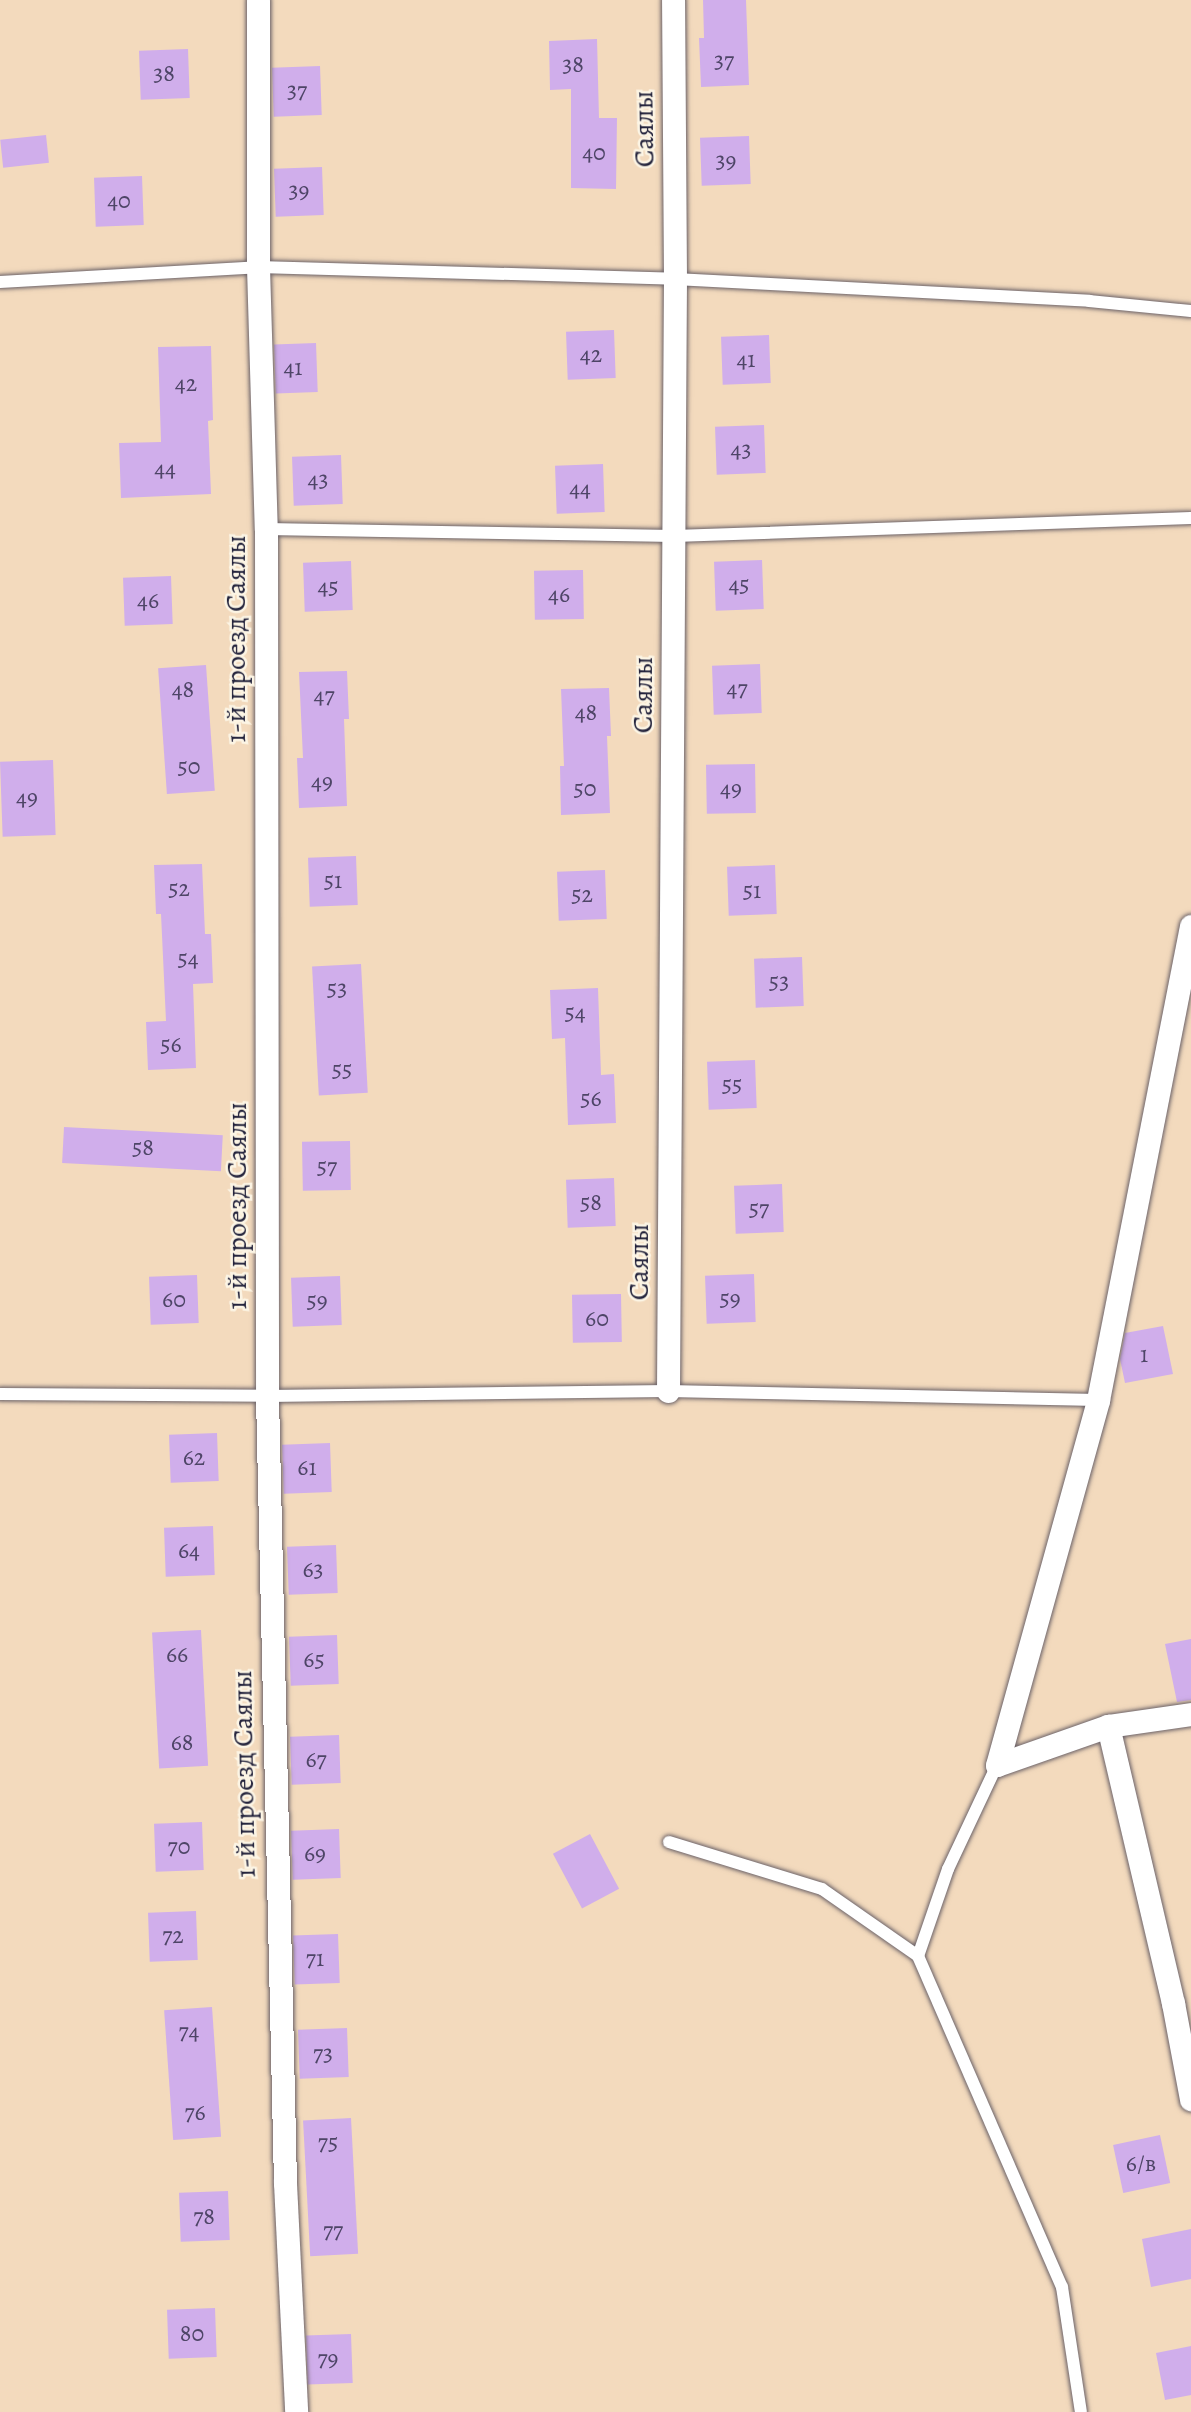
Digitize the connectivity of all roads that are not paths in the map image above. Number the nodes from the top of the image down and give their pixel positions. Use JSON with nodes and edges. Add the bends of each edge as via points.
{"nodes":[{"id":1,"x":258,"y":0,"type":"edge"},
{"id":2,"x":673,"y":0,"type":"edge"},
{"id":3,"x":258,"y":267,"type":"junction"},
{"id":4,"x":675,"y":279,"type":"junction"},
{"id":5,"x":0,"y":282,"type":"edge"},
{"id":6,"x":1191,"y":311,"type":"edge"},
{"id":7,"x":1191,"y":518,"type":"edge"},
{"id":8,"x":266,"y":529,"type":"junction"},
{"id":9,"x":674,"y":536,"type":"junction"},
{"id":10,"x":1191,"y":926,"type":"edge"},
{"id":11,"x":668,"y":1391,"type":"junction"},
{"id":12,"x":0,"y":1394,"type":"edge"},
{"id":13,"x":267,"y":1396,"type":"junction"},
{"id":14,"x":1098,"y":1400,"type":"junction"},
{"id":15,"x":1191,"y":1714,"type":"edge"},
{"id":16,"x":1108,"y":1726,"type":"junction"},
{"id":17,"x":998,"y":1765,"type":"junction"},
{"id":18,"x":670,"y":1842,"type":"dead end"},
{"id":19,"x":918,"y":1956,"type":"junction"},
{"id":20,"x":1191,"y":2099,"type":"edge"},
{"id":21,"x":296,"y":2412,"type":"edge"},
{"id":22,"x":1081,"y":2412,"type":"edge"}],
"edges":[{"from":1,"to":3,"type":"street","name":"1-й проезд Саялы"},
{"from":2,"to":4,"type":"street","name":"Саялы"},
{"from":3,"to":4,"type":"lane"},
{"from":3,"to":5,"type":"lane"},
{"from":3,"to":8,"type":"street","name":"1-й проезд Саялы"},
{"from":4,"to":6,"type":"lane","via":[[1089,301]]},
{"from":4,"to":9,"type":"street","name":"Саялы"},
{"from":7,"to":9,"type":"lane"},
{"from":8,"to":9,"type":"lane"},
{"from":8,"to":13,"type":"street","name":"1-й проезд Саялы"},
{"from":9,"to":11,"type":"street","name":"Саялы"},
{"from":10,"to":14,"type":"street"},
{"from":11,"to":13,"type":"lane"},
{"from":11,"to":14,"type":"lane"},
{"from":12,"to":13,"type":"lane"},
{"from":13,"to":21,"type":"street","name":"1-й проезд Саялы","via":[[284,2155]]},
{"from":14,"to":17,"type":"street"},
{"from":15,"to":16,"type":"street"},
{"from":16,"to":17,"type":"street"},
{"from":16,"to":20,"type":"street"},
{"from":17,"to":19,"type":"lane","via":[[948,1869]]},
{"from":18,"to":19,"type":"lane","via":[[822,1889]]},
{"from":19,"to":22,"type":"lane","via":[[1062,2287]]}]}
